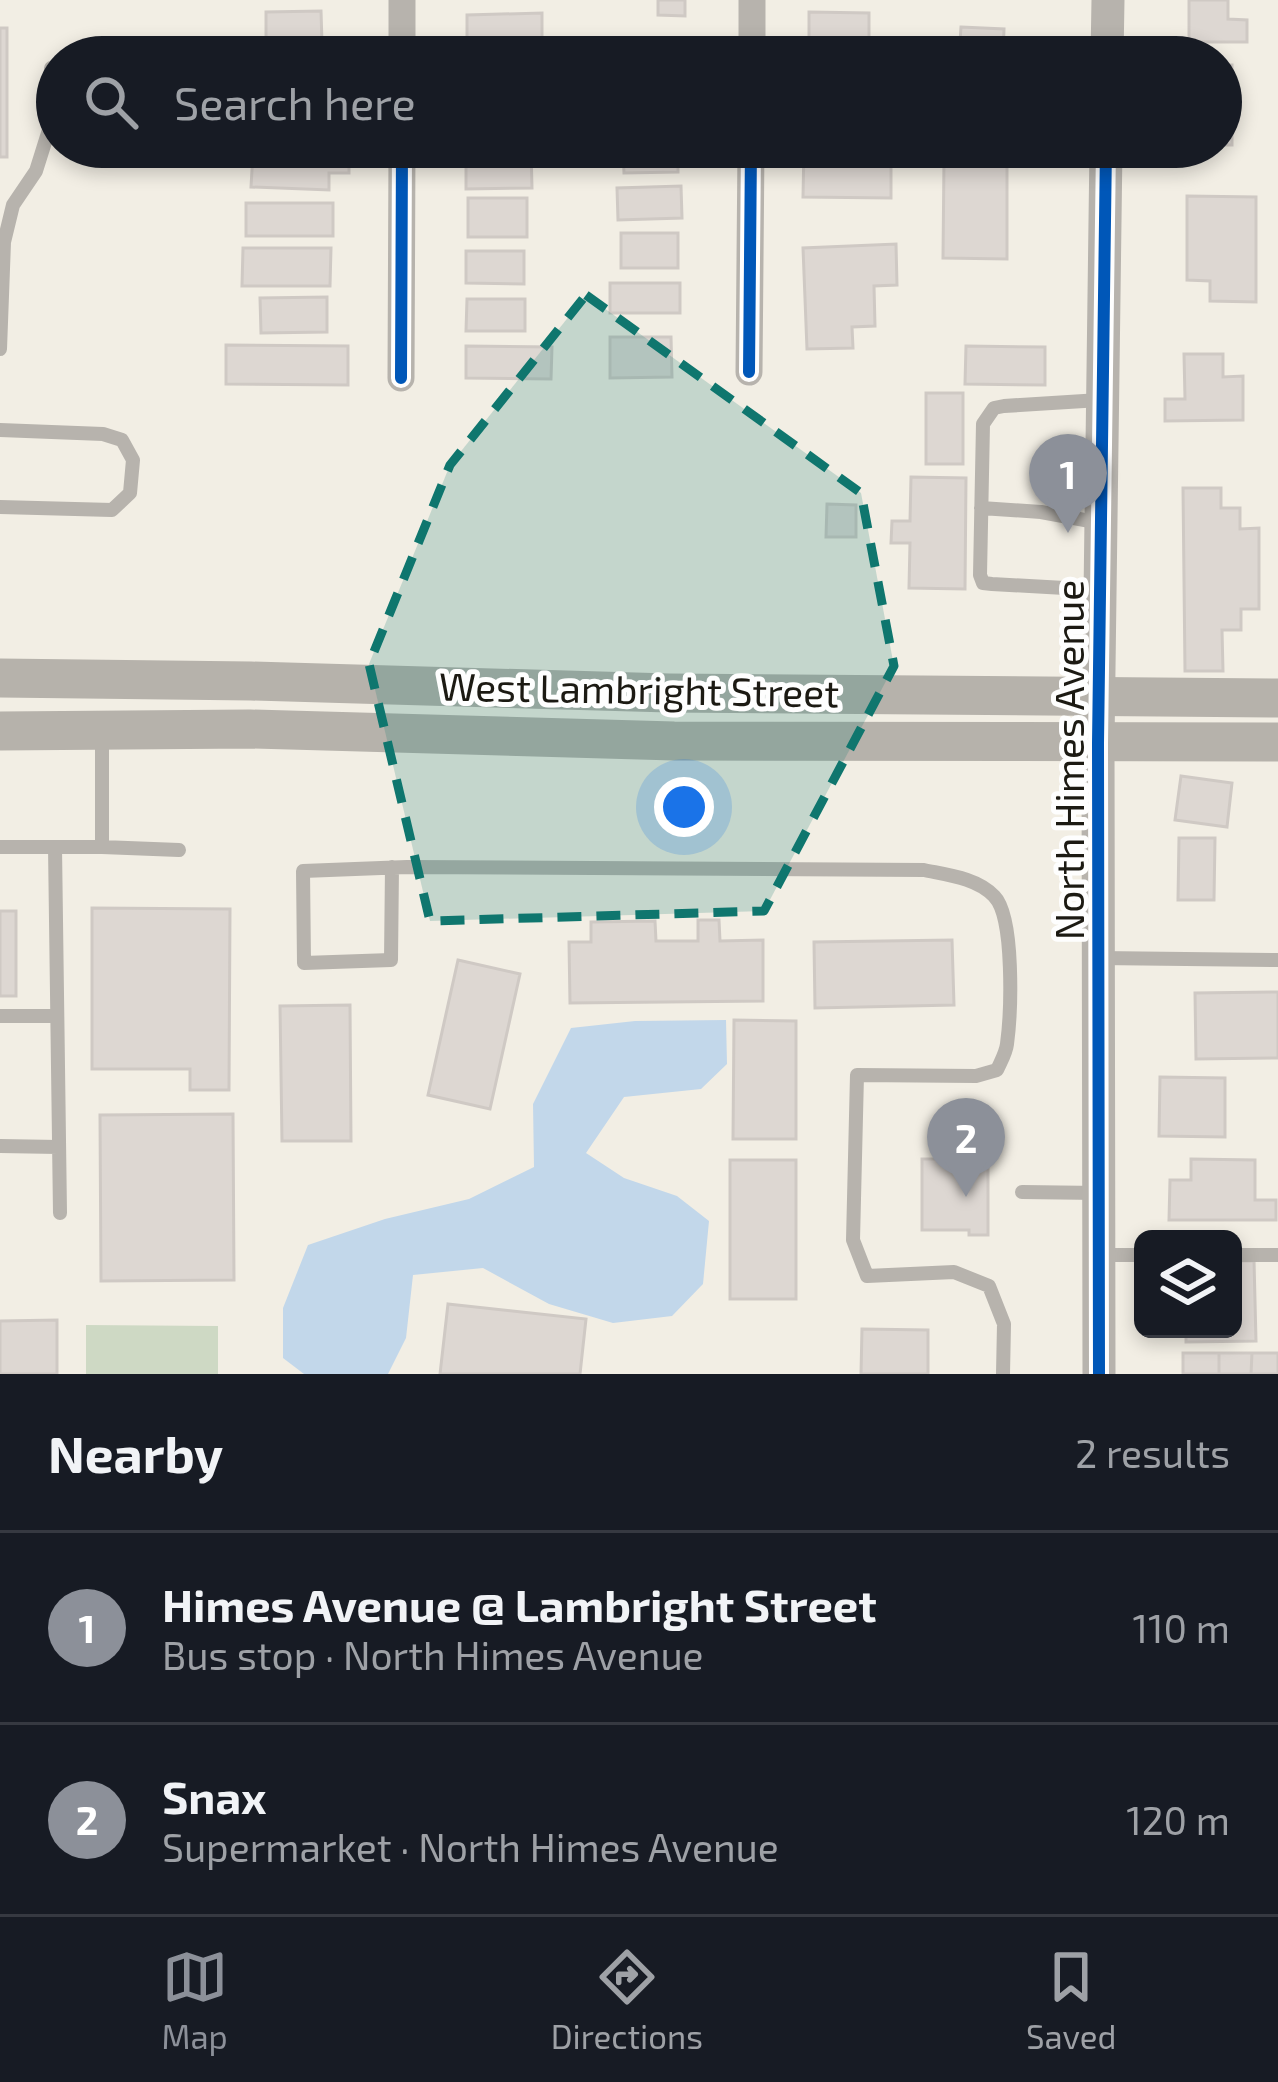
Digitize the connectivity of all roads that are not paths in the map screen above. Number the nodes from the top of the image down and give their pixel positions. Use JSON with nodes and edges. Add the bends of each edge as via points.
{"nodes":[{"id":1,"x":402,"y":0,"type":"edge"},
{"id":2,"x":752,"y":0,"type":"edge"},
{"id":3,"x":1108,"y":0,"type":"edge"},
{"id":4,"x":402,"y":36,"type":"edge"},
{"id":5,"x":752,"y":36,"type":"edge"},
{"id":6,"x":1108,"y":36,"type":"edge"},
{"id":7,"x":37,"y":168,"type":"edge"},
{"id":8,"x":402,"y":168,"type":"edge"},
{"id":9,"x":751,"y":168,"type":"edge"},
{"id":10,"x":1106,"y":168,"type":"edge"},
{"id":11,"x":1,"y":283,"type":"edge"},
{"id":12,"x":0,"y":349,"type":"edge"},
{"id":13,"x":749,"y":372,"type":"dead end"},
{"id":14,"x":401,"y":378,"type":"dead end"},
{"id":15,"x":1103,"y":400,"type":"junction"},
{"id":16,"x":0,"y":430,"type":"edge"},
{"id":17,"x":0,"y":506,"type":"edge"},
{"id":18,"x":981,"y":508,"type":"junction"},
{"id":19,"x":1101,"y":523,"type":"junction"},
{"id":20,"x":1100,"y":590,"type":"junction"},
{"id":21,"x":0,"y":678,"type":"edge"},
{"id":22,"x":1099,"y":696,"type":"junction"},
{"id":23,"x":1278,"y":698,"type":"edge"},
{"id":24,"x":102,"y":730,"type":"junction"},
{"id":25,"x":0,"y":731,"type":"edge"},
{"id":26,"x":1278,"y":742,"type":"edge"},
{"id":27,"x":1098,"y":743,"type":"junction"},
{"id":28,"x":0,"y":847,"type":"edge"},
{"id":29,"x":55,"y":847,"type":"junction"},
{"id":30,"x":102,"y":847,"type":"junction"},
{"id":31,"x":179,"y":850,"type":"dead end"},
{"id":32,"x":392,"y":867,"type":"junction"},
{"id":33,"x":1099,"y":958,"type":"junction"},
{"id":34,"x":1278,"y":960,"type":"edge"},
{"id":35,"x":0,"y":1016,"type":"edge"},
{"id":36,"x":57,"y":1016,"type":"junction"},
{"id":37,"x":0,"y":1146,"type":"edge"},
{"id":38,"x":58,"y":1147,"type":"junction"},
{"id":39,"x":1022,"y":1192,"type":"dead end"},
{"id":40,"x":1099,"y":1193,"type":"junction"},
{"id":41,"x":59,"y":1213,"type":"dead end"},
{"id":42,"x":1099,"y":1255,"type":"junction"},
{"id":43,"x":1134,"y":1255,"type":"edge"},
{"id":44,"x":1242,"y":1256,"type":"edge"},
{"id":45,"x":1278,"y":1256,"type":"edge"},
{"id":46,"x":1004,"y":1374,"type":"edge"},
{"id":47,"x":1100,"y":1374,"type":"edge"}],
"edges":[{"from":1,"to":4,"type":"street"},
{"from":2,"to":5,"type":"street"},
{"from":3,"to":6,"type":"street"},
{"from":7,"to":11,"type":"lane","via":[[13,205]]},
{"from":8,"to":14,"type":"street"},
{"from":9,"to":13,"type":"street"},
{"from":10,"to":15,"type":"street","name":"North Himes Avenue"},
{"from":11,"to":12,"type":"lane"},
{"from":15,"to":18,"type":"lane","via":[[994,408],[983,424]]},
{"from":15,"to":19,"type":"street","name":"North Himes Avenue"},
{"from":16,"to":17,"type":"lane","via":[[104,434],[122,440],[133,460],[130,494],[112,510]]},
{"from":18,"to":19,"type":"lane"},
{"from":18,"to":20,"type":"lane","via":[[983,583]]},
{"from":19,"to":20,"type":"street","name":"North Himes Avenue"},
{"from":20,"to":22,"type":"street","name":"North Himes Avenue"},
{"from":21,"to":22,"type":"main road","name":"West Lambright Street"},
{"from":22,"to":23,"type":"main road","name":"West Lambright Street"},
{"from":22,"to":27,"type":"street","name":"North Himes Avenue"},
{"from":24,"to":25,"type":"main road","name":"West Lambright Street"},
{"from":24,"to":27,"type":"main road","name":"West Lambright Street"},
{"from":24,"to":30,"type":"lane"},
{"from":26,"to":27,"type":"main road","name":"West Lambright Street"},
{"from":27,"to":33,"type":"street","name":"North Himes Avenue"},
{"from":28,"to":29,"type":"lane"},
{"from":29,"to":30,"type":"lane"},
{"from":29,"to":36,"type":"lane"},
{"from":30,"to":31,"type":"lane"},
{"from":32,"to":32,"type":"lane","via":[[303,871],[304,963],[391,960]]},
{"from":32,"to":46,"type":"lane","via":[[924,870],[999,899],[1008,932],[1007,1048],[997,1070],[976,1076],[857,1075],[853,1240],[867,1276],[954,1272],[989,1286],[1004,1324]]},
{"from":33,"to":34,"type":"lane"},
{"from":33,"to":40,"type":"street","name":"North Himes Avenue"},
{"from":35,"to":36,"type":"lane"},
{"from":36,"to":38,"type":"lane"},
{"from":37,"to":38,"type":"lane"},
{"from":38,"to":41,"type":"lane"},
{"from":39,"to":40,"type":"lane"},
{"from":40,"to":42,"type":"street","name":"North Himes Avenue"},
{"from":42,"to":43,"type":"lane"},
{"from":42,"to":47,"type":"street","name":"North Himes Avenue"},
{"from":44,"to":45,"type":"lane"}]}
